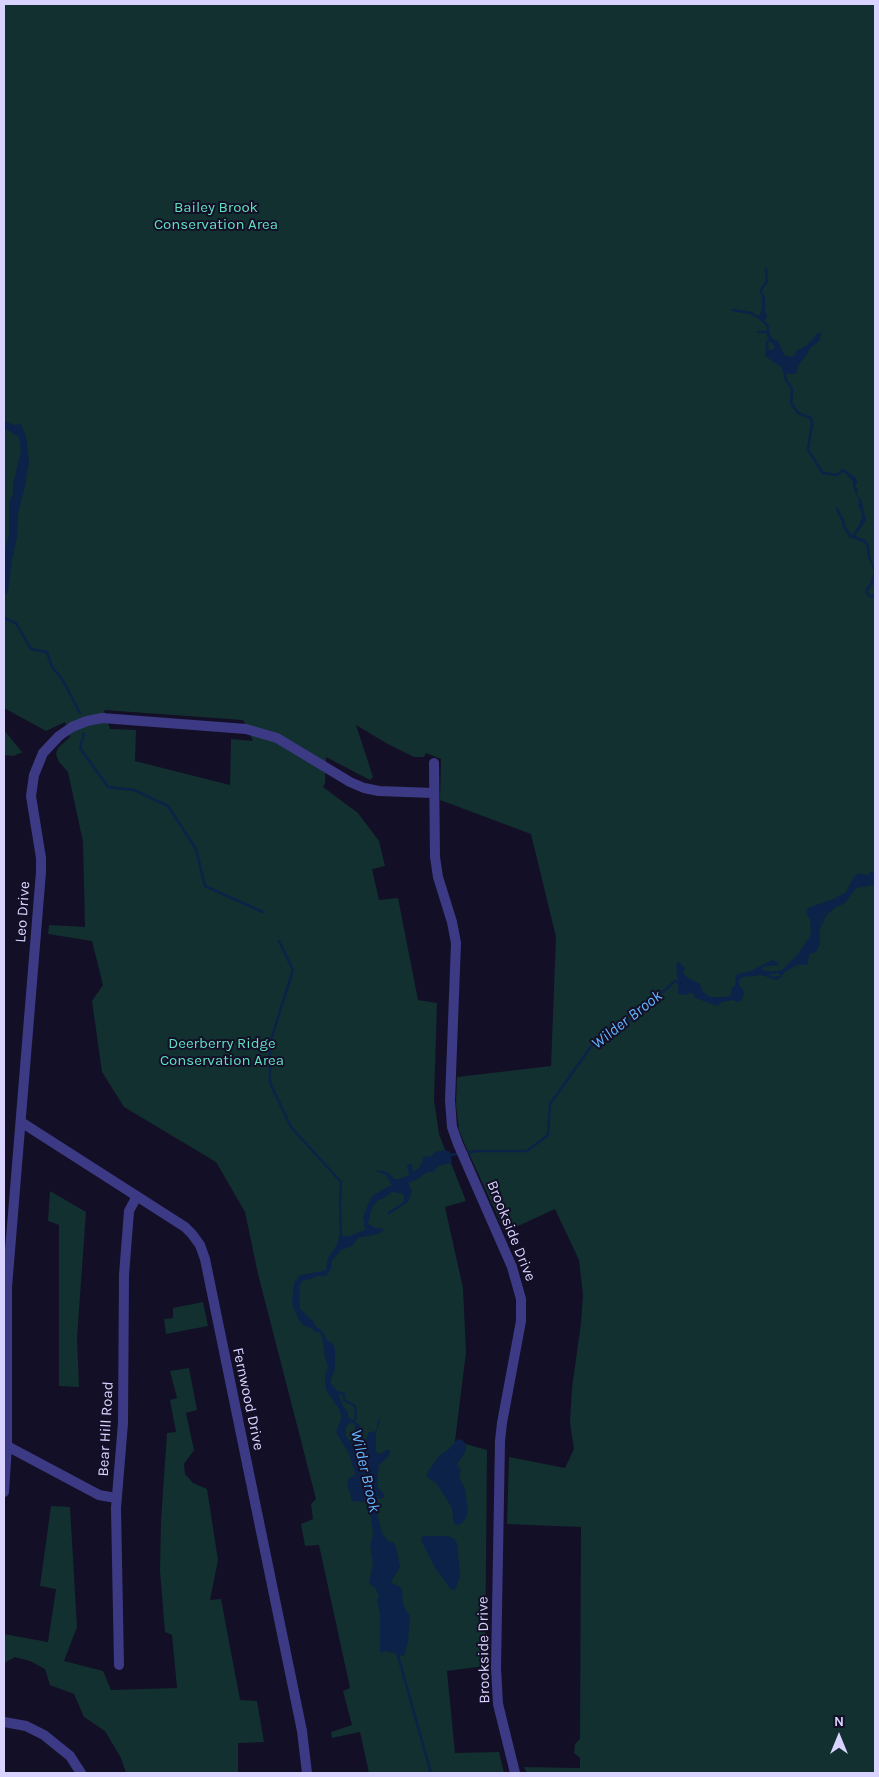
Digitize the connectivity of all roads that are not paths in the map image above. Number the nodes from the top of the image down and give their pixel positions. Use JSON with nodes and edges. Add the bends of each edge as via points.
{"nodes":[{"id":1,"x":434,"y":763,"type":"dead end"},
{"id":2,"x":433,"y":794,"type":"junction"},
{"id":3,"x":21,"y":1122,"type":"junction"},
{"id":4,"x":136,"y":1196,"type":"junction"},
{"id":5,"x":7,"y":1446,"type":"junction"},
{"id":6,"x":4,"y":1492,"type":"edge"},
{"id":7,"x":116,"y":1498,"type":"junction"},
{"id":8,"x":119,"y":1665,"type":"dead end"},
{"id":9,"x":4,"y":1722,"type":"edge"},
{"id":10,"x":81,"y":1773,"type":"edge"},
{"id":11,"x":307,"y":1773,"type":"edge"},
{"id":12,"x":515,"y":1773,"type":"edge"}],
"edges":[{"from":1,"to":2,"type":"street","name":"Brookside Drive"},
{"from":2,"to":3,"type":"street","name":"Leo Drive","via":[[364,788],[277,738],[246,729],[110,718],[79,724],[59,736],[39,760],[32,782],[41,872]]},
{"from":2,"to":12,"type":"street","name":"Brookside Drive","via":[[436,865],[456,943],[450,1100],[452,1127],[512,1267],[521,1299],[521,1321],[500,1441],[496,1668],[498,1704]]},
{"from":3,"to":4,"type":"street","name":"Fernwood Drive"},
{"from":3,"to":5,"type":"street","name":"Leo Drive","via":[[7,1288]]},
{"from":4,"to":7,"type":"street","name":"Bear Hill Road","via":[[129,1210],[125,1257],[123,1422]]},
{"from":4,"to":11,"type":"street","name":"Fernwood Drive","via":[[188,1230],[204,1254],[302,1731]]},
{"from":5,"to":6,"type":"street","name":"Leo Drive"},
{"from":5,"to":7,"type":"street","via":[[100,1495]]},
{"from":7,"to":8,"type":"street","name":"Bear Hill Road"},
{"from":9,"to":10,"type":"street","via":[[44,1734],[70,1756]]}]}
